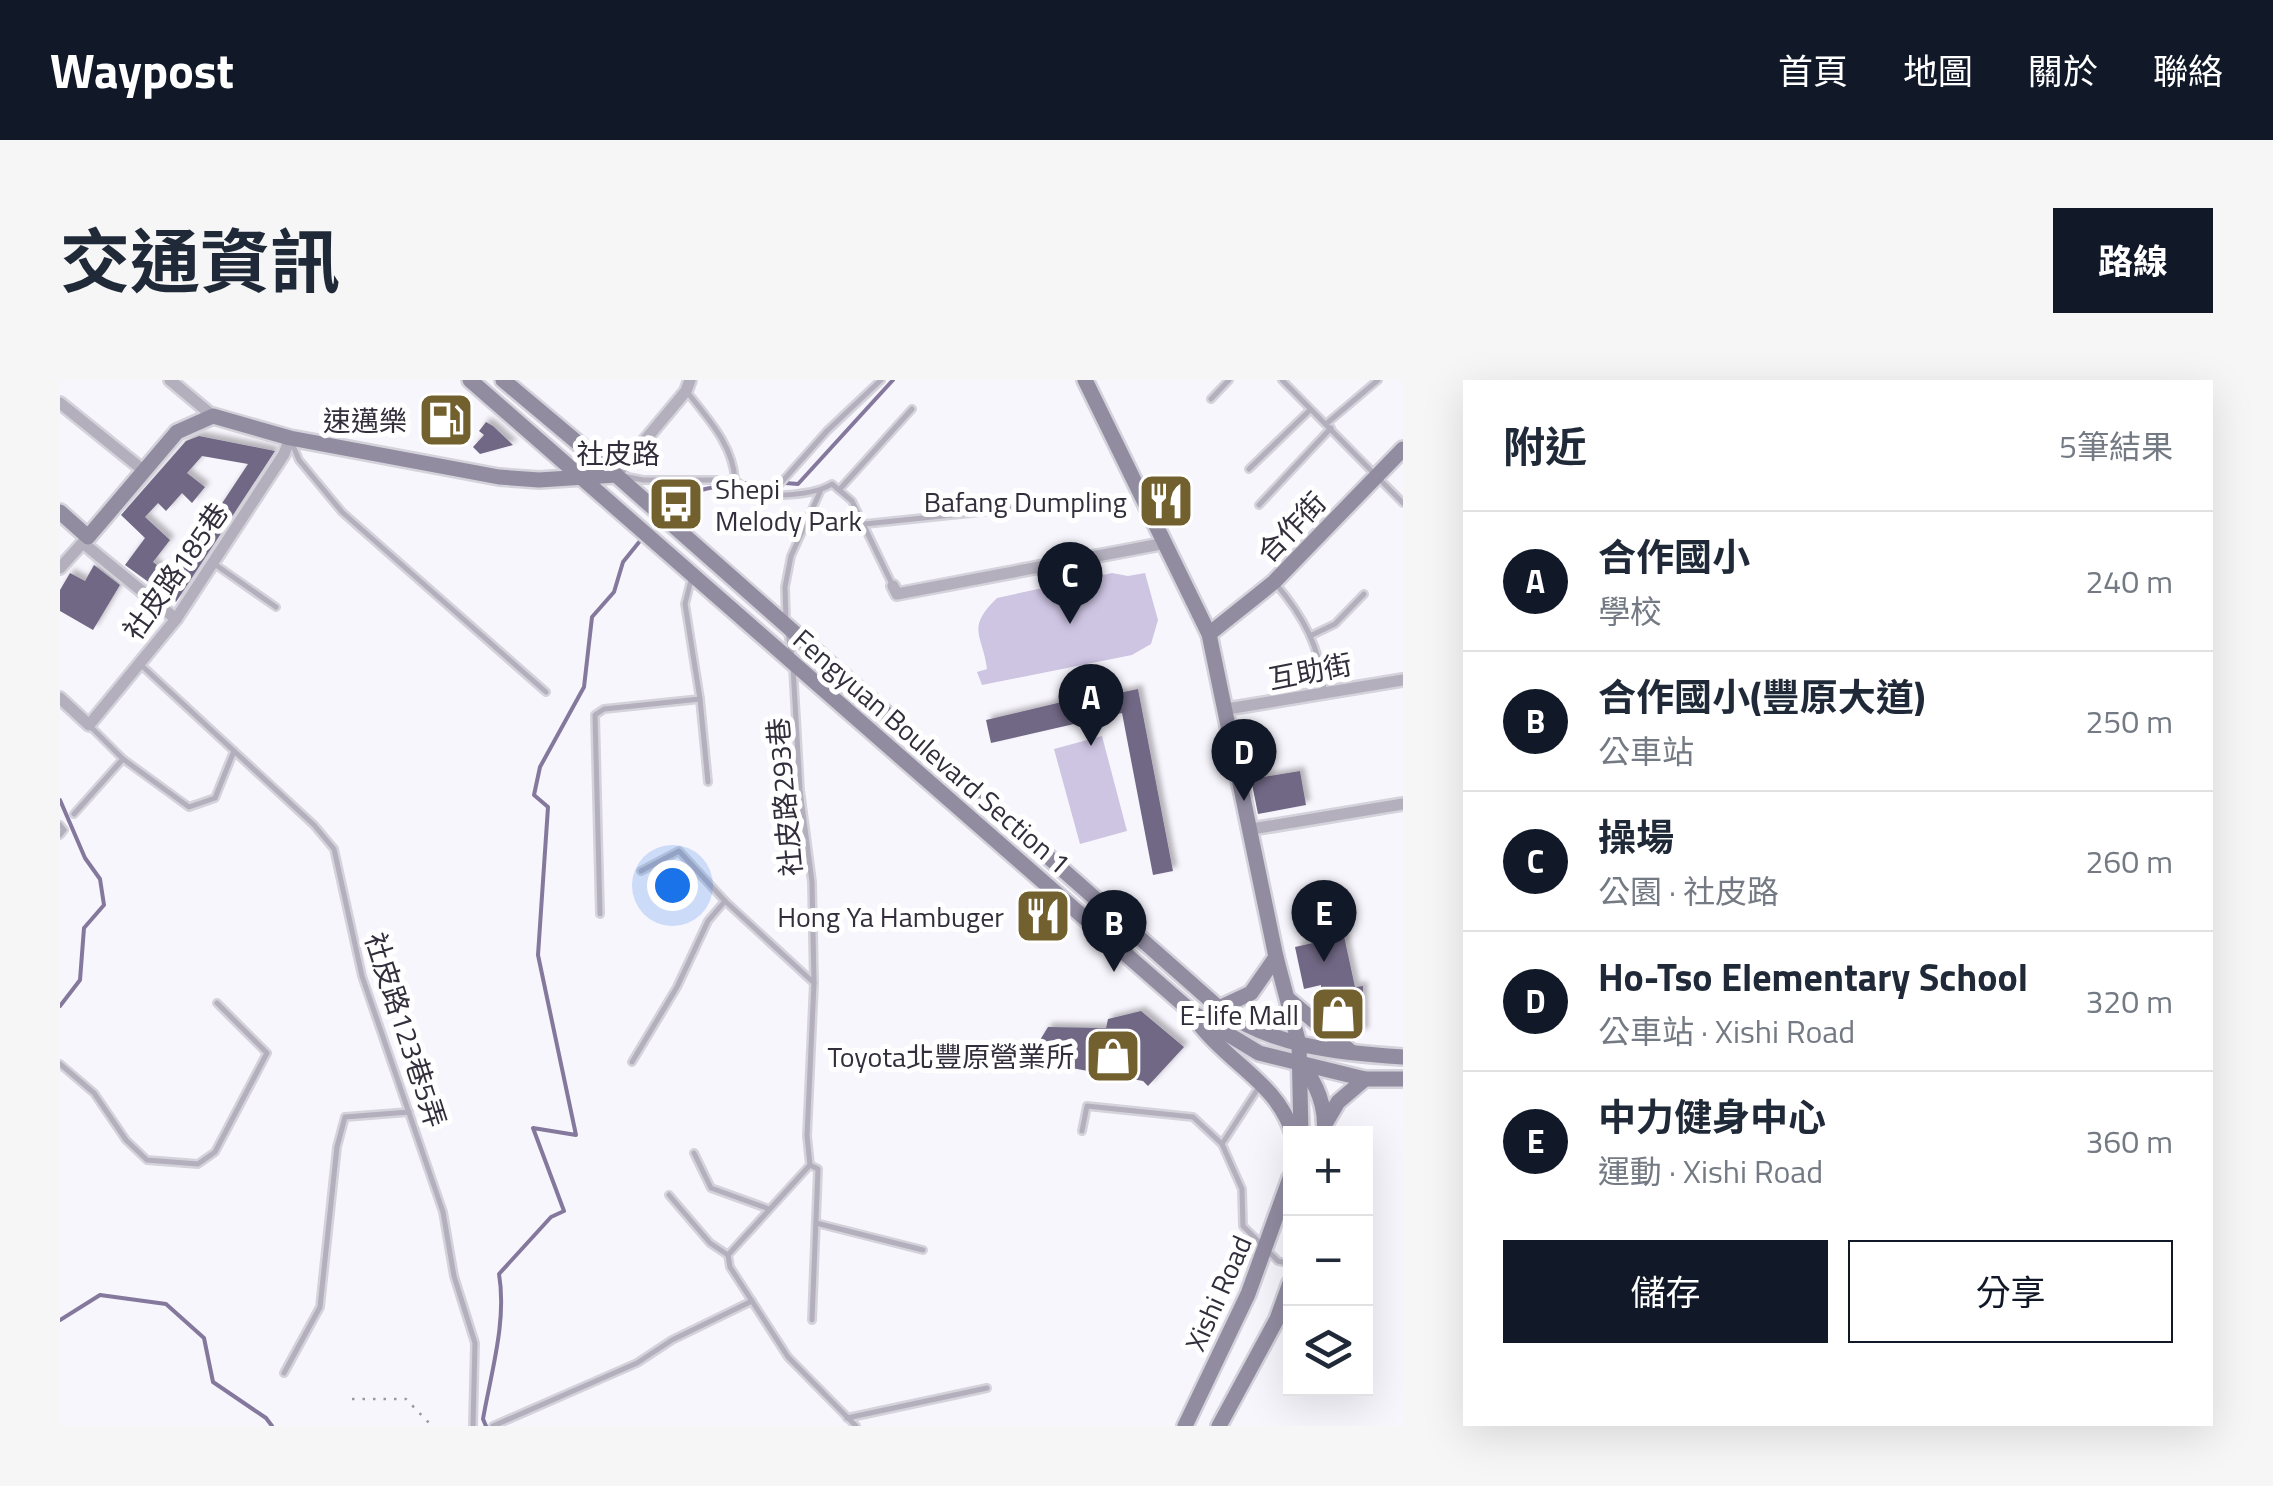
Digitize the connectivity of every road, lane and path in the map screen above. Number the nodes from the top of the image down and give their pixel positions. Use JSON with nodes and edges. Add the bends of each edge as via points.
{"nodes":[{"id":1,"x":170,"y":380,"type":"edge"},
{"id":2,"x":470,"y":380,"type":"edge"},
{"id":3,"x":880,"y":380,"type":"edge"},
{"id":4,"x":1085,"y":380,"type":"edge"},
{"id":5,"x":1229,"y":380,"type":"edge"},
{"id":6,"x":1282,"y":380,"type":"edge"},
{"id":7,"x":1378,"y":380,"type":"edge"},
{"id":8,"x":506,"y":381,"type":"edge"},
{"id":9,"x":687,"y":383,"type":"edge"},
{"id":10,"x":1211,"y":398,"type":"dead end"},
{"id":11,"x":60,"y":404,"type":"edge"},
{"id":12,"x":912,"y":410,"type":"dead end"},
{"id":13,"x":1310,"y":410,"type":"junction"},
{"id":14,"x":213,"y":416,"type":"junction"},
{"id":15,"x":1328,"y":426,"type":"junction"},
{"id":16,"x":290,"y":438,"type":"junction"},
{"id":17,"x":1403,"y":449,"type":"edge"},
{"id":18,"x":1249,"y":468,"type":"dead end"},
{"id":19,"x":143,"y":470,"type":"junction"},
{"id":20,"x":616,"y":475,"type":"junction"},
{"id":21,"x":1376,"y":475,"type":"junction"},
{"id":22,"x":580,"y":476,"type":"junction"},
{"id":23,"x":735,"y":480,"type":"junction"},
{"id":24,"x":839,"y":490,"type":"junction"},
{"id":25,"x":820,"y":492,"type":"junction"},
{"id":26,"x":771,"y":494,"type":"junction"},
{"id":27,"x":1403,"y":504,"type":"edge"},
{"id":28,"x":1259,"y":505,"type":"dead end"},
{"id":29,"x":1009,"y":509,"type":"dead end"},
{"id":30,"x":60,"y":512,"type":"edge"},
{"id":31,"x":865,"y":524,"type":"junction"},
{"id":32,"x":85,"y":540,"type":"junction"},
{"id":33,"x":1166,"y":543,"type":"junction"},
{"id":34,"x":213,"y":563,"type":"junction"},
{"id":35,"x":60,"y":568,"type":"edge"},
{"id":36,"x":692,"y":577,"type":"junction"},
{"id":37,"x":1274,"y":582,"type":"junction"},
{"id":38,"x":893,"y":586,"type":"joint"},
{"id":39,"x":1364,"y":594,"type":"dead end"},
{"id":40,"x":276,"y":607,"type":"dead end"},
{"id":41,"x":176,"y":619,"type":"junction"},
{"id":42,"x":786,"y":625,"type":"junction"},
{"id":43,"x":1209,"y":634,"type":"junction"},
{"id":44,"x":1312,"y":635,"type":"junction"},
{"id":45,"x":793,"y":662,"type":"junction"},
{"id":46,"x":140,"y":664,"type":"junction"},
{"id":47,"x":1403,"y":680,"type":"edge"},
{"id":48,"x":546,"y":692,"type":"dead end"},
{"id":49,"x":1324,"y":693,"type":"junction"},
{"id":50,"x":60,"y":698,"type":"edge"},
{"id":51,"x":700,"y":699,"type":"junction"},
{"id":52,"x":1227,"y":710,"type":"junction"},
{"id":53,"x":89,"y":725,"type":"junction"},
{"id":54,"x":234,"y":752,"type":"junction"},
{"id":55,"x":123,"y":759,"type":"junction"},
{"id":56,"x":708,"y":782,"type":"dead end"},
{"id":57,"x":1403,"y":804,"type":"edge"},
{"id":58,"x":74,"y":814,"type":"dead end"},
{"id":59,"x":60,"y":825,"type":"edge"},
{"id":60,"x":1252,"y":829,"type":"junction"},
{"id":61,"x":60,"y":835,"type":"edge"},
{"id":62,"x":640,"y":871,"type":"dead end"},
{"id":63,"x":726,"y":902,"type":"junction"},
{"id":64,"x":600,"y":914,"type":"dead end"},
{"id":65,"x":1276,"y":957,"type":"junction"},
{"id":66,"x":814,"y":983,"type":"junction"},
{"id":67,"x":1288,"y":1000,"type":"junction"},
{"id":68,"x":216,"y":1002,"type":"dead end"},
{"id":69,"x":1220,"y":1008,"type":"junction"},
{"id":70,"x":1193,"y":1013,"type":"junction"},
{"id":71,"x":1299,"y":1044,"type":"junction"},
{"id":72,"x":1353,"y":1054,"type":"junction"},
{"id":73,"x":1403,"y":1057,"type":"edge"},
{"id":74,"x":632,"y":1062,"type":"dead end"},
{"id":75,"x":1300,"y":1062,"type":"junction"},
{"id":76,"x":60,"y":1064,"type":"edge"},
{"id":77,"x":1365,"y":1079,"type":"junction"},
{"id":78,"x":1403,"y":1079,"type":"edge"},
{"id":79,"x":1262,"y":1083,"type":"junction"},
{"id":80,"x":409,"y":1112,"type":"junction"},
{"id":81,"x":1293,"y":1126,"type":"edge"},
{"id":82,"x":1297,"y":1126,"type":"edge"},
{"id":83,"x":1323,"y":1126,"type":"edge"},
{"id":84,"x":1326,"y":1126,"type":"edge"},
{"id":85,"x":1082,"y":1131,"type":"dead end"},
{"id":86,"x":1222,"y":1144,"type":"junction"},
{"id":87,"x":694,"y":1153,"type":"dead end"},
{"id":88,"x":810,"y":1165,"type":"junction"},
{"id":89,"x":669,"y":1195,"type":"dead end"},
{"id":90,"x":1283,"y":1198,"type":"edge"},
{"id":91,"x":769,"y":1209,"type":"junction"},
{"id":92,"x":816,"y":1223,"type":"junction"},
{"id":93,"x":923,"y":1250,"type":"dead end"},
{"id":94,"x":1265,"y":1250,"type":"junction"},
{"id":95,"x":728,"y":1254,"type":"junction"},
{"id":96,"x":1283,"y":1262,"type":"edge"},
{"id":97,"x":752,"y":1301,"type":"junction"},
{"id":98,"x":1283,"y":1302,"type":"edge"},
{"id":99,"x":812,"y":1320,"type":"dead end"},
{"id":100,"x":284,"y":1373,"type":"dead end"},
{"id":101,"x":987,"y":1388,"type":"dead end"},
{"id":102,"x":352,"y":1399,"type":"dead end"},
{"id":103,"x":848,"y":1418,"type":"junction"},
{"id":104,"x":432,"y":1426,"type":"edge"},
{"id":105,"x":473,"y":1426,"type":"edge"},
{"id":106,"x":493,"y":1426,"type":"edge"},
{"id":107,"x":856,"y":1426,"type":"edge"},
{"id":108,"x":1184,"y":1426,"type":"edge"},
{"id":109,"x":1219,"y":1426,"type":"edge"}],
"edges":[{"from":1,"to":14,"type":"street"},
{"from":2,"to":22,"type":"street","name":"Fengyuan Boulevard Section 1"},
{"from":3,"to":26,"type":"lane"},
{"from":4,"to":33,"type":"street"},
{"from":5,"to":10,"type":"lane"},
{"from":6,"to":13,"type":"lane"},
{"from":7,"to":15,"type":"lane"},
{"from":8,"to":20,"type":"street","name":"Fengyuan Boulevard Section 1"},
{"from":9,"to":20,"type":"street"},
{"from":9,"to":23,"type":"lane","via":[[728,448]]},
{"from":11,"to":19,"type":"street"},
{"from":12,"to":24,"type":"lane"},
{"from":13,"to":15,"type":"lane"},
{"from":13,"to":18,"type":"lane"},
{"from":14,"to":16,"type":"street","name":"社皮路"},
{"from":14,"to":19,"type":"street","via":[[176,432]]},
{"from":15,"to":21,"type":"lane"},
{"from":15,"to":28,"type":"lane"},
{"from":16,"to":22,"type":"street","name":"社皮路","via":[[499,477]]},
{"from":16,"to":34,"type":"street","name":"社皮路185巷"},
{"from":16,"to":48,"type":"lane","via":[[299,460],[342,512]]},
{"from":17,"to":21,"type":"street","name":"合作街"},
{"from":19,"to":32,"type":"street"},
{"from":20,"to":22,"type":"street","name":"社皮路"},
{"from":20,"to":23,"type":"lane","name":"社皮路"},
{"from":20,"to":42,"type":"street","name":"Fengyuan Boulevard Section 1"},
{"from":21,"to":27,"type":"lane"},
{"from":21,"to":37,"type":"street","name":"合作街"},
{"from":22,"to":36,"type":"street","name":"Fengyuan Boulevard Section 1"},
{"from":23,"to":26,"type":"lane","name":"社皮路","via":[[747,491]]},
{"from":24,"to":25,"type":"lane","name":"社皮路","via":[[832,484]]},
{"from":24,"to":31,"type":"lane"},
{"from":25,"to":26,"type":"lane","name":"社皮路"},
{"from":25,"to":42,"type":"lane","name":"社皮路293巷","via":[[791,556]]},
{"from":29,"to":31,"type":"lane"},
{"from":30,"to":32,"type":"street"},
{"from":31,"to":38,"type":"lane"},
{"from":32,"to":35,"type":"street"},
{"from":32,"to":41,"type":"street"},
{"from":33,"to":38,"type":"street","via":[[897,594]]},
{"from":33,"to":43,"type":"street"},
{"from":34,"to":40,"type":"lane"},
{"from":34,"to":41,"type":"street","name":"社皮路185巷"},
{"from":36,"to":45,"type":"street","name":"Fengyuan Boulevard Section 1"},
{"from":36,"to":51,"type":"lane","via":[[685,604]]},
{"from":37,"to":43,"type":"street","name":"合作街"},
{"from":37,"to":44,"type":"lane"},
{"from":39,"to":44,"type":"lane"},
{"from":41,"to":46,"type":"street","name":"社皮路185巷"},
{"from":42,"to":45,"type":"lane","name":"社皮路293巷"},
{"from":42,"to":69,"type":"street","name":"Fengyuan Boulevard Section 1"},
{"from":43,"to":52,"type":"street"},
{"from":44,"to":49,"type":"lane"},
{"from":45,"to":66,"type":"lane","name":"社皮路293巷"},
{"from":45,"to":70,"type":"street","name":"Fengyuan Boulevard Section 1"},
{"from":46,"to":53,"type":"street","name":"社皮路185巷"},
{"from":46,"to":54,"type":"lane","name":"社皮路123巷5弄"},
{"from":47,"to":49,"type":"street","name":"互助街"},
{"from":49,"to":52,"type":"street","name":"互助街"},
{"from":50,"to":53,"type":"street"},
{"from":51,"to":56,"type":"lane"},
{"from":51,"to":64,"type":"lane","via":[[596,715]]},
{"from":52,"to":60,"type":"street"},
{"from":53,"to":55,"type":"lane"},
{"from":54,"to":55,"type":"lane","via":[[215,798],[189,808]]},
{"from":54,"to":80,"type":"lane","name":"社皮路123巷5弄","via":[[334,849],[362,976]]},
{"from":55,"to":58,"type":"lane"},
{"from":57,"to":60,"type":"street"},
{"from":59,"to":61,"type":"lane"},
{"from":60,"to":65,"type":"street"},
{"from":62,"to":63,"type":"lane","via":[[679,850]]},
{"from":63,"to":66,"type":"lane"},
{"from":63,"to":74,"type":"lane","via":[[708,921]]},
{"from":65,"to":67,"type":"street"},
{"from":65,"to":69,"type":"street","via":[[1251,993]]},
{"from":66,"to":88,"type":"lane","name":"社皮路293巷"},
{"from":67,"to":71,"type":"street"},
{"from":67,"to":72,"type":"street"},
{"from":68,"to":76,"type":"lane","via":[[268,1052],[215,1152],[198,1164],[146,1160],[94,1093]]},
{"from":69,"to":71,"type":"street","name":"Fengyuan Boulevard Section 1"},
{"from":70,"to":75,"type":"street","name":"Fengyuan Boulevard Section 1","via":[[1258,1053]]},
{"from":70,"to":79,"type":"street"},
{"from":71,"to":72,"type":"street","name":"Fengyuan Boulevard Section 1"},
{"from":71,"to":75,"type":"street"},
{"from":72,"to":73,"type":"street","name":"Fengyuan Boulevard Section 1"},
{"from":75,"to":77,"type":"street","name":"Fengyuan Boulevard Section 1"},
{"from":75,"to":82,"type":"street"},
{"from":75,"to":83,"type":"street","via":[[1316,1084]]},
{"from":77,"to":78,"type":"street","name":"Fengyuan Boulevard Section 1"},
{"from":77,"to":84,"type":"street","via":[[1338,1102]]},
{"from":79,"to":81,"type":"street"},
{"from":79,"to":86,"type":"lane"},
{"from":80,"to":100,"type":"lane","via":[[345,1117],[320,1307]]},
{"from":80,"to":105,"type":"lane","name":"社皮路123巷5弄","via":[[443,1212],[474,1343]]},
{"from":85,"to":86,"type":"lane","via":[[1087,1106],[1192,1117]]},
{"from":86,"to":94,"type":"lane","via":[[1239,1177],[1243,1226]]},
{"from":87,"to":91,"type":"lane","via":[[711,1188]]},
{"from":88,"to":91,"type":"lane"},
{"from":88,"to":92,"type":"lane","name":"社皮路293巷","via":[[818,1169]]},
{"from":89,"to":95,"type":"lane"},
{"from":90,"to":94,"type":"street","name":"Xishi Road"},
{"from":91,"to":95,"type":"lane"},
{"from":92,"to":93,"type":"lane"},
{"from":92,"to":99,"type":"lane","name":"社皮路293巷"},
{"from":94,"to":96,"type":"lane"},
{"from":94,"to":108,"type":"street","name":"Xishi Road"},
{"from":95,"to":97,"type":"lane"},
{"from":97,"to":103,"type":"lane","via":[[788,1357]]},
{"from":97,"to":106,"type":"lane","via":[[636,1363]]},
{"from":98,"to":109,"type":"street"},
{"from":101,"to":103,"type":"lane"},
{"from":102,"to":104,"type":"path","via":[[406,1399]]},
{"from":103,"to":107,"type":"lane"}]}
